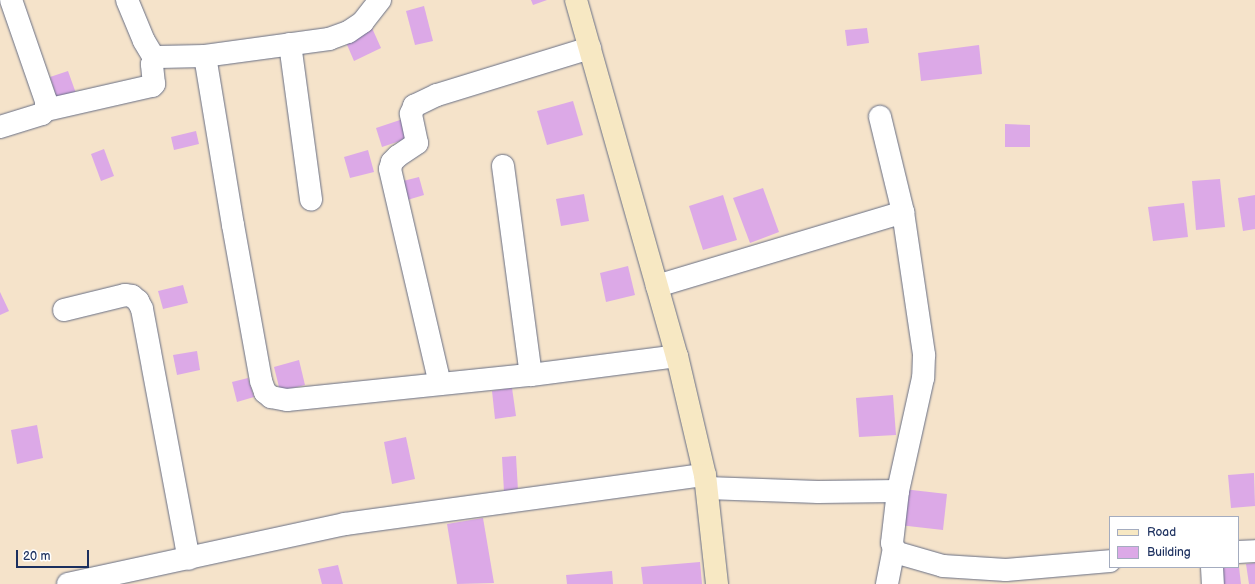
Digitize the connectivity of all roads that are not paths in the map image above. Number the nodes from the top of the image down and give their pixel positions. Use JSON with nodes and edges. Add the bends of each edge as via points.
{"nodes":[{"id":1,"x":11,"y":0,"type":"edge"},
{"id":2,"x":128,"y":0,"type":"edge"},
{"id":3,"x":380,"y":0,"type":"edge"},
{"id":4,"x":576,"y":0,"type":"edge"},
{"id":5,"x":290,"y":44,"type":"junction"},
{"id":6,"x":590,"y":48,"type":"junction"},
{"id":7,"x":205,"y":56,"type":"junction"},
{"id":8,"x":155,"y":59,"type":"junction"},
{"id":9,"x":46,"y":110,"type":"junction"},
{"id":10,"x":880,"y":117,"type":"dead end"},
{"id":11,"x":0,"y":127,"type":"edge"},
{"id":12,"x":503,"y":166,"type":"dead end"},
{"id":13,"x":311,"y":200,"type":"dead end"},
{"id":14,"x":903,"y":212,"type":"junction"},
{"id":15,"x":657,"y":286,"type":"junction"},
{"id":16,"x":64,"y":310,"type":"dead end"},
{"id":17,"x":677,"y":356,"type":"junction"},
{"id":18,"x":531,"y":375,"type":"junction"},
{"id":19,"x":440,"y":384,"type":"junction"},
{"id":20,"x":706,"y":482,"type":"junction"},
{"id":21,"x":898,"y":492,"type":"junction"},
{"id":22,"x":894,"y":549,"type":"junction"},
{"id":23,"x":1255,"y":551,"type":"edge"},
{"id":24,"x":1239,"y":552,"type":"edge"},
{"id":25,"x":189,"y":559,"type":"junction"},
{"id":26,"x":1109,"y":561,"type":"edge"},
{"id":27,"x":1212,"y":568,"type":"edge"},
{"id":28,"x":68,"y":584,"type":"edge"},
{"id":29,"x":718,"y":584,"type":"edge"},
{"id":30,"x":887,"y":584,"type":"edge"},
{"id":31,"x":1213,"y":584,"type":"edge"}],
"edges":[{"from":1,"to":9,"type":"street","via":[[46,102]]},
{"from":2,"to":8,"type":"street","via":[[144,41]]},
{"from":3,"to":5,"type":"street","via":[[363,22],[348,32],[329,39]]},
{"from":4,"to":6,"type":"street"},
{"from":5,"to":7,"type":"street"},
{"from":5,"to":13,"type":"street"},
{"from":6,"to":15,"type":"street"},
{"from":6,"to":19,"type":"street","via":[[437,95],[424,100],[412,110],[416,144],[398,156],[390,169]]},
{"from":7,"to":8,"type":"street"},
{"from":7,"to":19,"type":"street","via":[[233,225],[265,392],[271,397],[287,400]]},
{"from":8,"to":9,"type":"street","via":[[152,64],[152,86]]},
{"from":9,"to":11,"type":"street","via":[[42,114]]},
{"from":10,"to":14,"type":"street"},
{"from":12,"to":18,"type":"street"},
{"from":14,"to":15,"type":"street"},
{"from":14,"to":21,"type":"street","via":[[924,355],[923,378]]},
{"from":15,"to":17,"type":"street"},
{"from":16,"to":25,"type":"street","via":[[125,296],[132,296],[138,301],[142,309]]},
{"from":17,"to":18,"type":"street"},
{"from":17,"to":20,"type":"street"},
{"from":18,"to":19,"type":"street"},
{"from":20,"to":21,"type":"street","via":[[818,492]]},
{"from":20,"to":25,"type":"street","via":[[345,524]]},
{"from":20,"to":29,"type":"street"},
{"from":21,"to":22,"type":"street","via":[[892,543]]},
{"from":22,"to":26,"type":"street","via":[[902,555],[943,566],[1006,570]]},
{"from":22,"to":30,"type":"street"},
{"from":23,"to":24,"type":"street"},
{"from":25,"to":28,"type":"street"},
{"from":27,"to":31,"type":"street"}]}
